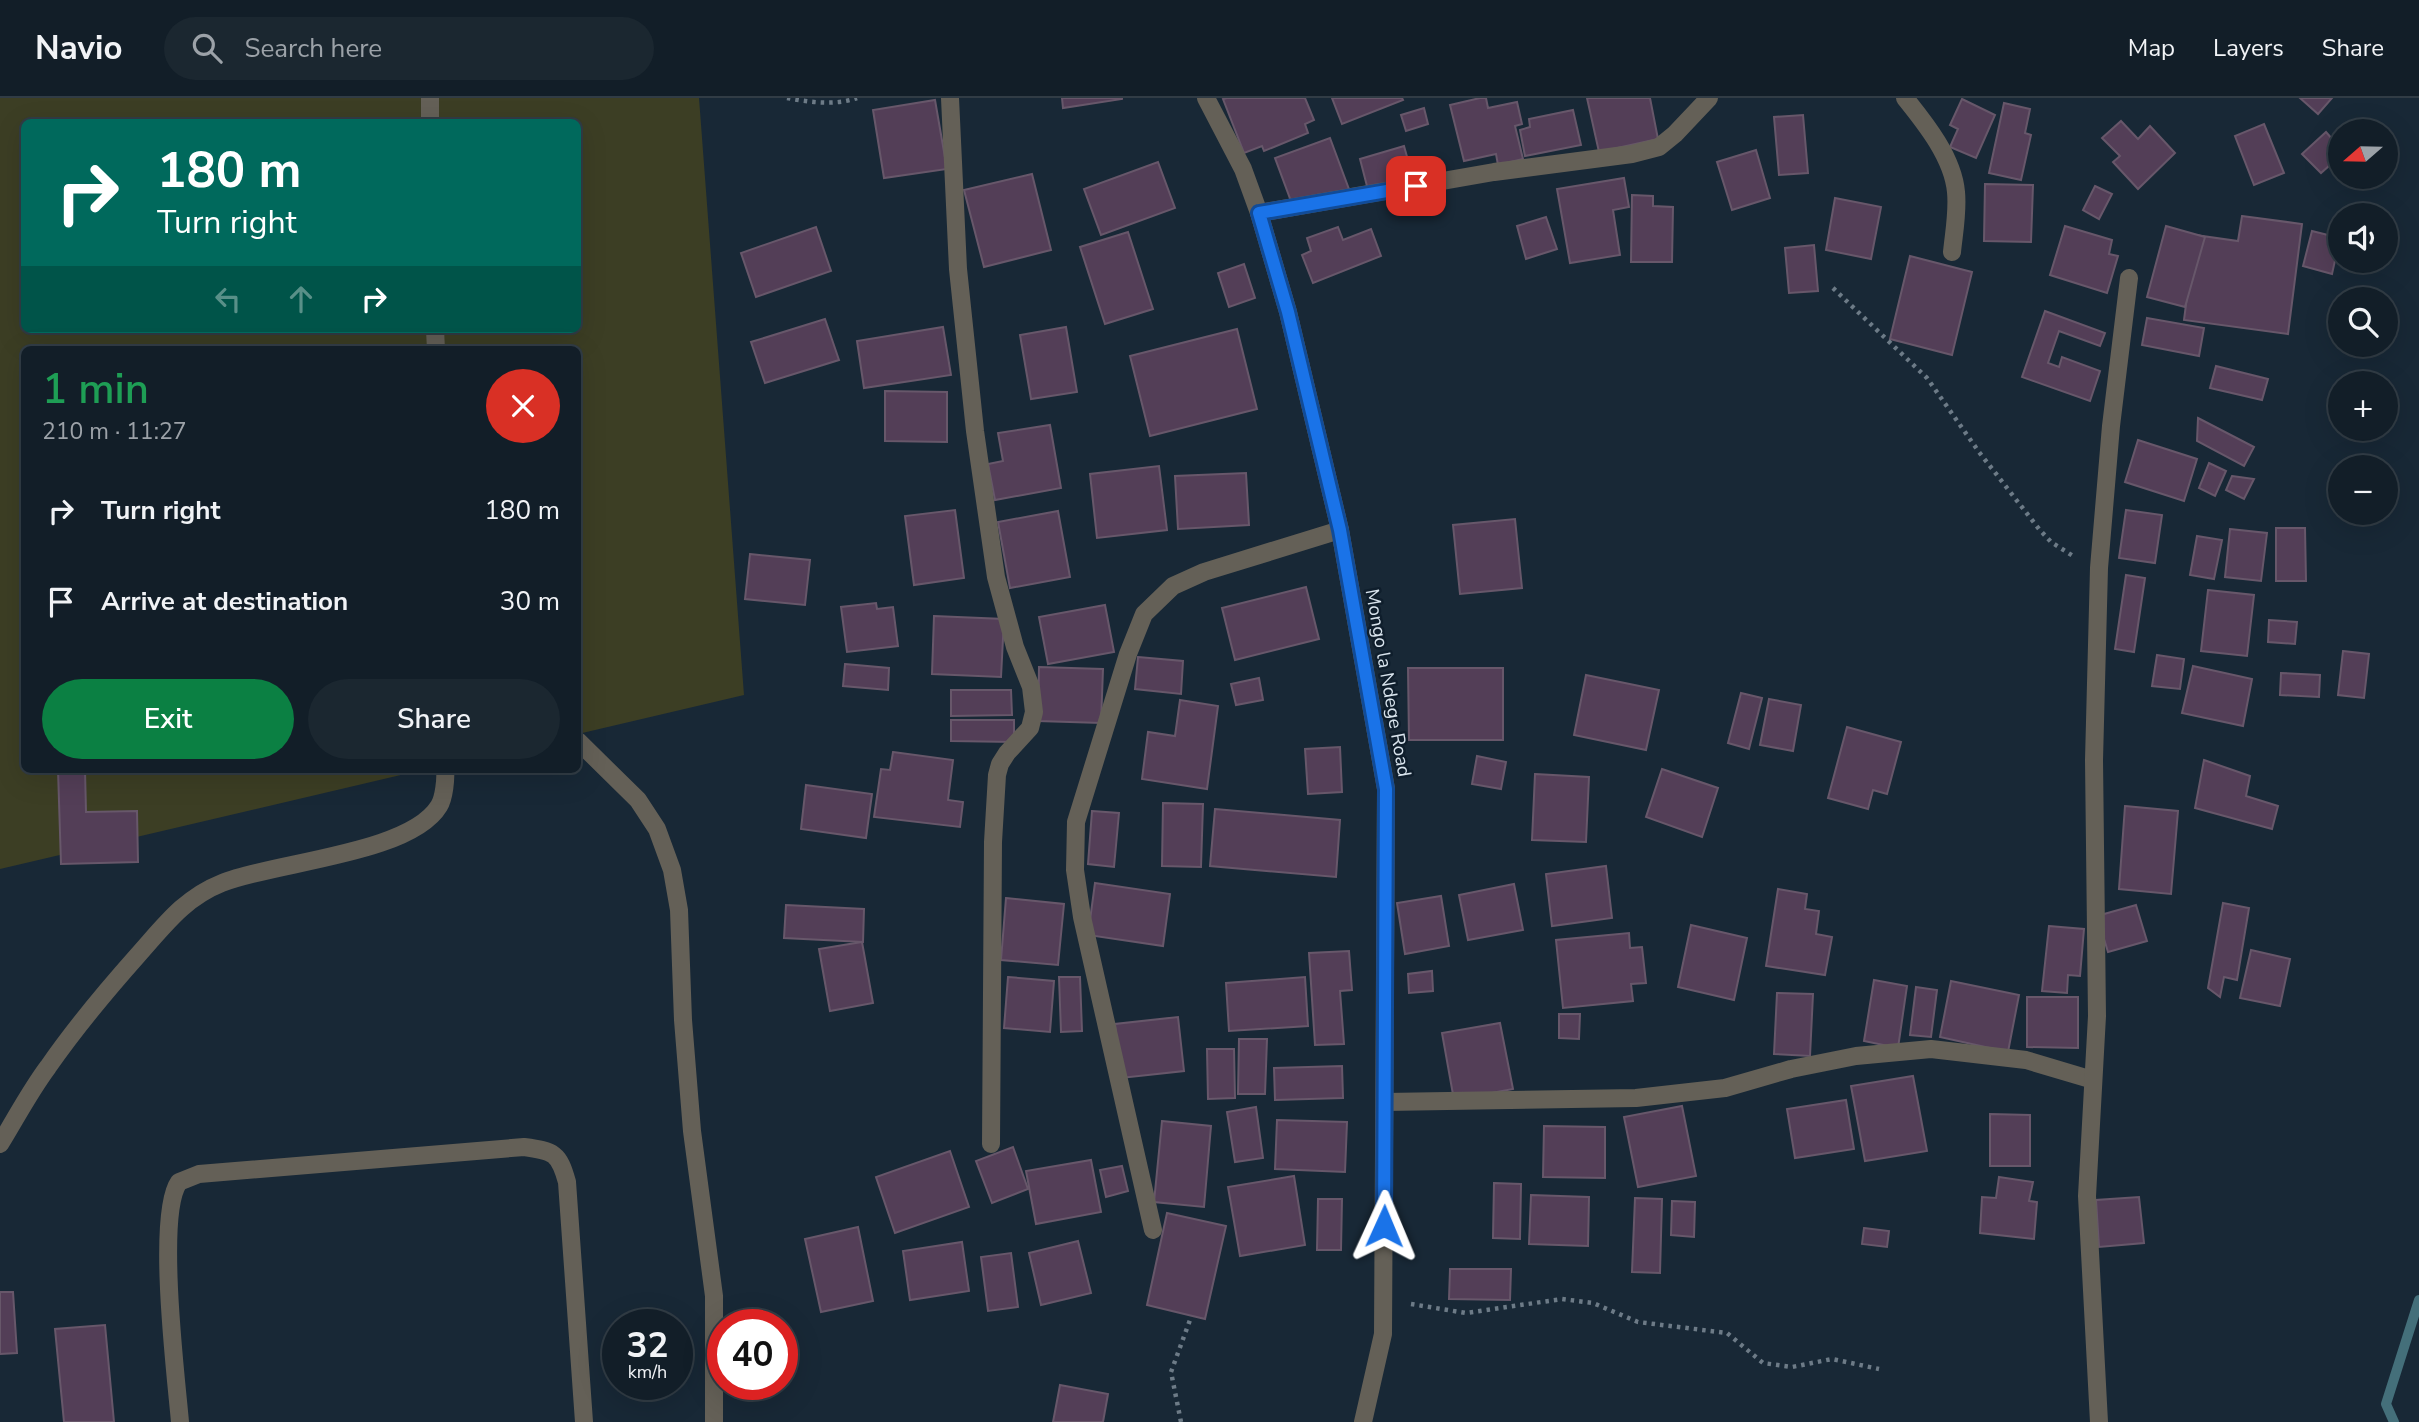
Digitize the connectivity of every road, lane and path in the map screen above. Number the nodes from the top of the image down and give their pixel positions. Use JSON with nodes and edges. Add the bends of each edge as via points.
{"nodes":[{"id":1,"x":430,"y":98,"type":"edge"},
{"id":2,"x":787,"y":98,"type":"edge"},
{"id":3,"x":857,"y":98,"type":"edge"},
{"id":4,"x":950,"y":98,"type":"edge"},
{"id":5,"x":1206,"y":98,"type":"edge"},
{"id":6,"x":1709,"y":98,"type":"edge"},
{"id":7,"x":1905,"y":98,"type":"edge"},
{"id":8,"x":430,"y":119,"type":"edge"},
{"id":9,"x":1259,"y":213,"type":"junction"},
{"id":10,"x":1952,"y":252,"type":"dead end"},
{"id":11,"x":2129,"y":278,"type":"dead end"},
{"id":12,"x":1833,"y":289,"type":"dead end"},
{"id":13,"x":1340,"y":530,"type":"junction"},
{"id":14,"x":2099,"y":568,"type":"junction"},
{"id":15,"x":581,"y":744,"type":"edge"},
{"id":16,"x":445,"y":773,"type":"edge"},
{"id":17,"x":2093,"y":1080,"type":"junction"},
{"id":18,"x":1385,"y":1102,"type":"junction"},
{"id":19,"x":0,"y":1144,"type":"edge"},
{"id":20,"x":991,"y":1144,"type":"dead end"},
{"id":21,"x":1153,"y":1230,"type":"dead end"},
{"id":22,"x":1383,"y":1300,"type":"junction"},
{"id":23,"x":1190,"y":1320,"type":"dead end"},
{"id":24,"x":1879,"y":1369,"type":"dead end"},
{"id":25,"x":180,"y":1422,"type":"edge"},
{"id":26,"x":584,"y":1422,"type":"edge"},
{"id":27,"x":714,"y":1422,"type":"edge"},
{"id":28,"x":1181,"y":1422,"type":"edge"},
{"id":29,"x":1363,"y":1422,"type":"edge"},
{"id":30,"x":2099,"y":1422,"type":"edge"}],
"edges":[{"from":1,"to":8,"type":"street"},
{"from":2,"to":3,"type":"path","via":[[815,102]]},
{"from":4,"to":20,"type":"street","via":[[958,269],[975,431],[996,577],[1031,687],[1034,712],[1030,728],[1007,753],[997,775]]},
{"from":5,"to":9,"type":"street","name":"Mongo la Ndege Road"},
{"from":6,"to":9,"type":"street","via":[[1659,147],[1632,154],[1494,172]]},
{"from":7,"to":10,"type":"street","via":[[1924,122],[1951,173],[1957,208]]},
{"from":9,"to":13,"type":"street","name":"Mongo la Ndege Road","via":[[1288,312]]},
{"from":11,"to":14,"type":"street"},
{"from":12,"to":14,"type":"path","via":[[1927,378],[2039,529],[2066,552]]},
{"from":13,"to":18,"type":"street","name":"Mongo la Ndege Road","via":[[1386,789]]},
{"from":13,"to":21,"type":"street","via":[[1204,572],[1173,586],[1144,614],[1076,822],[1074,870]]},
{"from":14,"to":17,"type":"street"},
{"from":15,"to":27,"type":"street","via":[[638,800],[657,829],[672,870],[692,1131],[714,1296]]},
{"from":16,"to":19,"type":"street","via":[[440,806],[422,823],[391,840],[239,877],[180,908],[113,983],[47,1068]]},
{"from":17,"to":18,"type":"street","via":[[2026,1060],[1931,1049],[1856,1056],[1725,1088],[1636,1098]]},
{"from":17,"to":30,"type":"street","via":[[2087,1196]]},
{"from":18,"to":22,"type":"street","name":"Mongo la Ndege Road"},
{"from":22,"to":24,"type":"path","via":[[1465,1313],[1562,1299],[1593,1303],[1638,1322],[1727,1333],[1763,1363],[1792,1367],[1832,1359]]},
{"from":22,"to":29,"type":"street","name":"Mongo la Ndege Road","via":[[1383,1334]]},
{"from":23,"to":28,"type":"path","via":[[1171,1372]]},
{"from":25,"to":26,"type":"street","via":[[168,1262],[171,1207],[179,1182],[199,1174],[524,1147],[555,1155],[567,1182]]}]}
